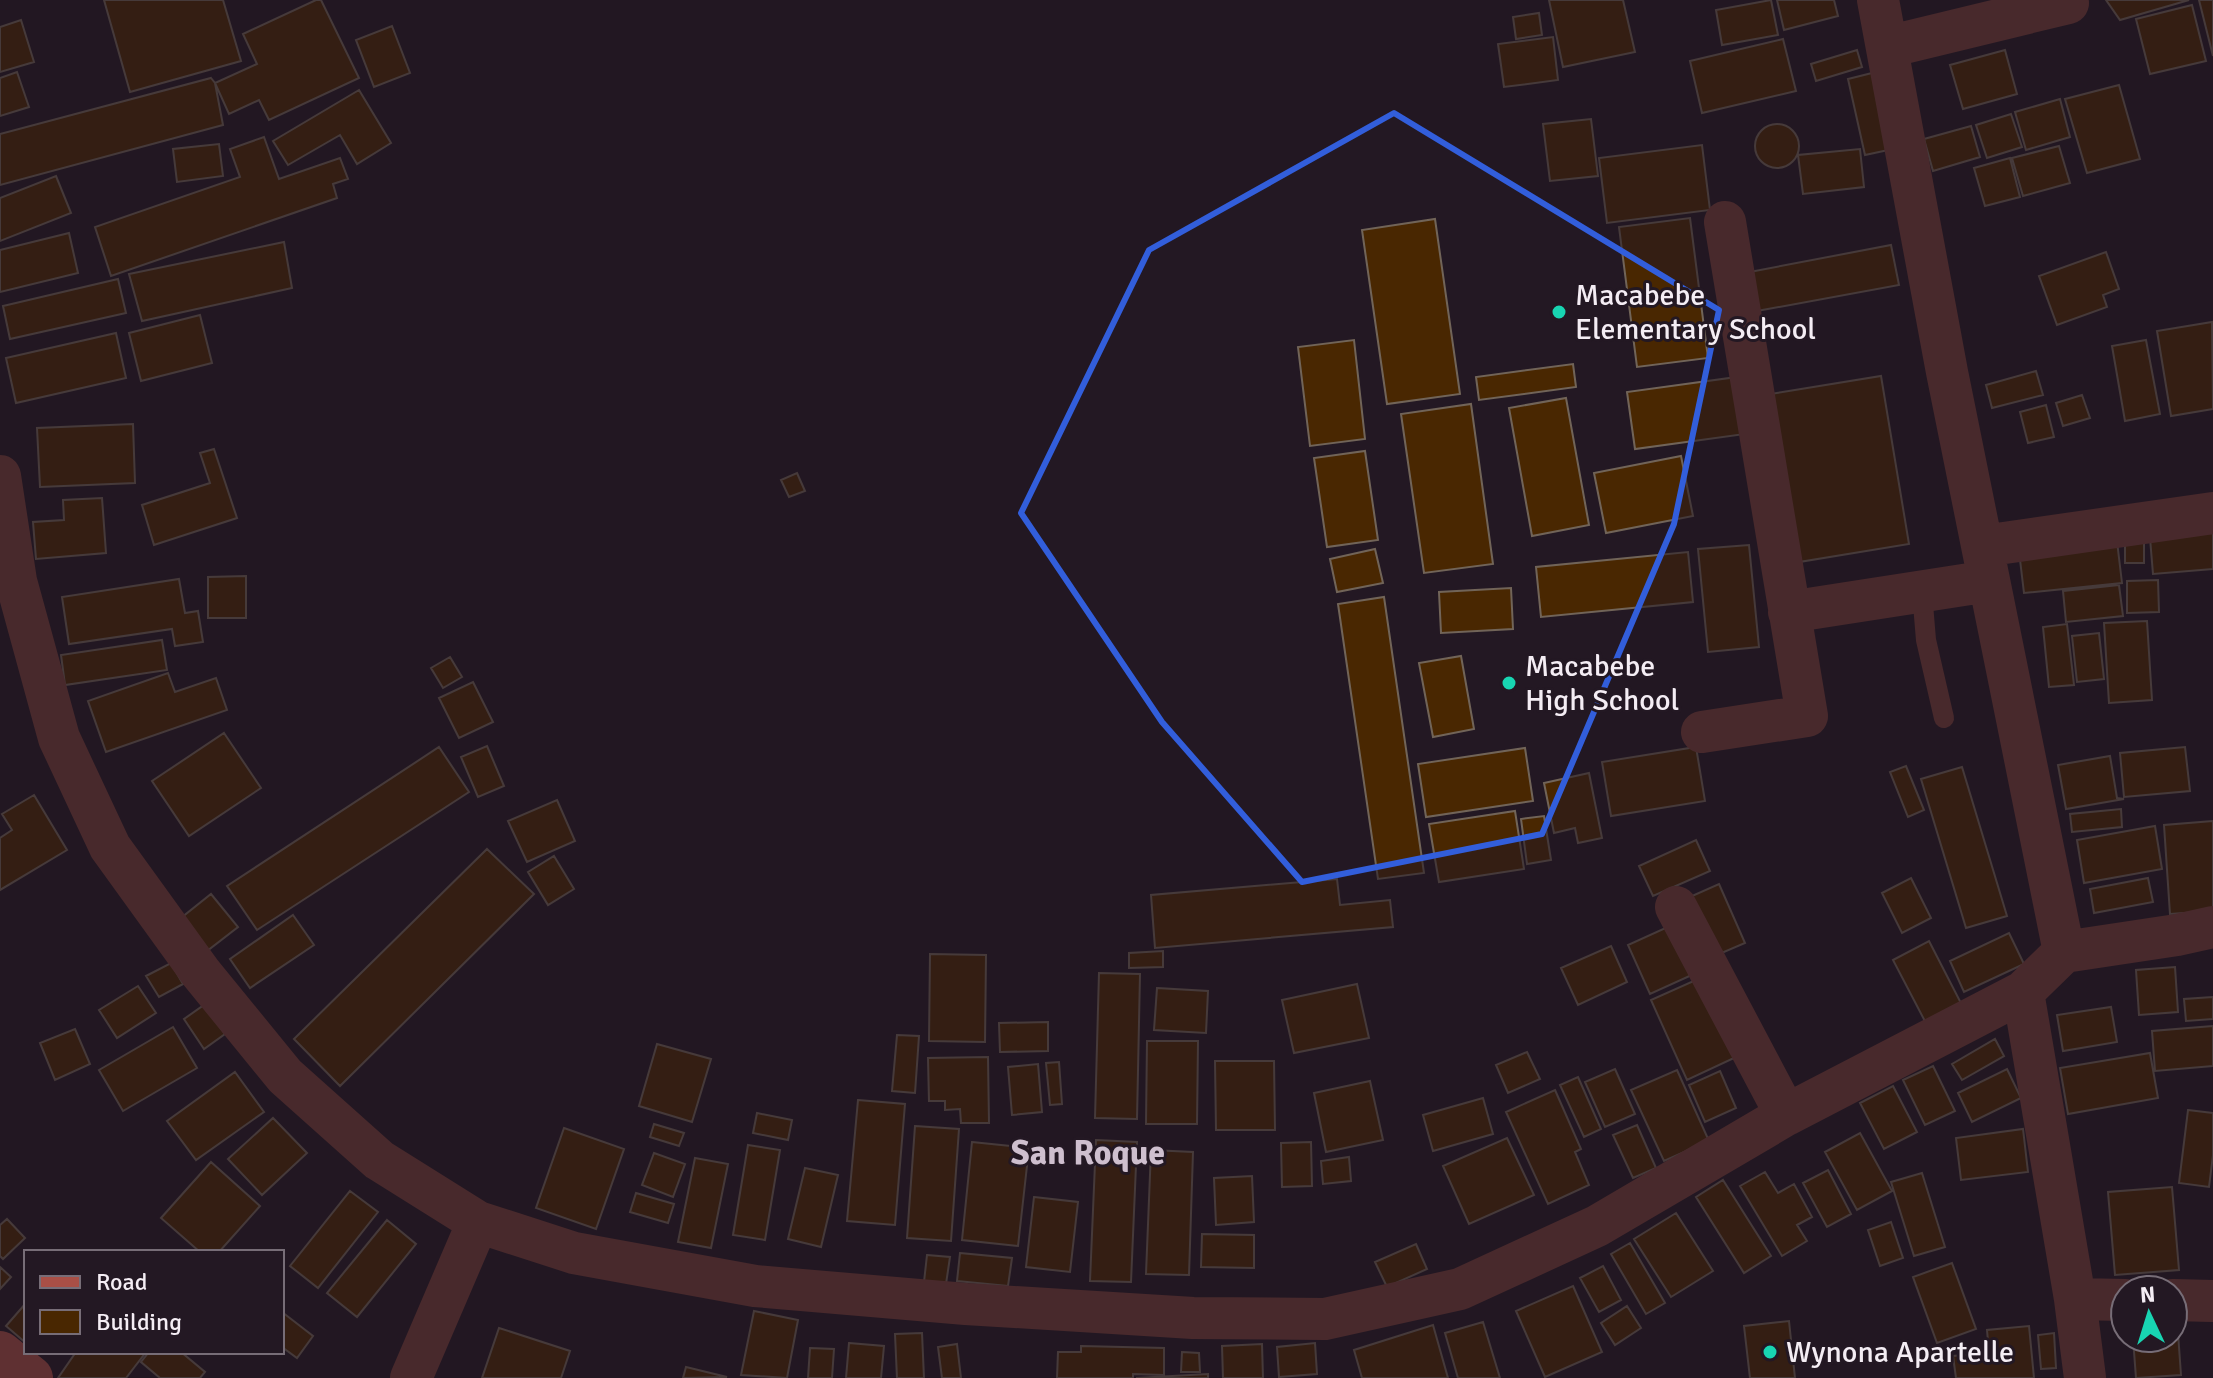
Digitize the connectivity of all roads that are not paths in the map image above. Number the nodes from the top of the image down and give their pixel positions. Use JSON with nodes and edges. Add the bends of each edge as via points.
{"nodes":[{"id":1,"x":1878,"y":0,"type":"edge"},
{"id":2,"x":2068,"y":3,"type":"dead end"},
{"id":3,"x":1887,"y":47,"type":"junction"},
{"id":4,"x":1725,"y":222,"type":"dead end"},
{"id":5,"x":0,"y":476,"type":"edge"},
{"id":6,"x":2213,"y":513,"type":"edge"},
{"id":7,"x":1986,"y":564,"type":"junction"},
{"id":8,"x":1922,"y":592,"type":"junction"},
{"id":9,"x":1789,"y":612,"type":"junction"},
{"id":10,"x":1944,"y":718,"type":"dead end"},
{"id":11,"x":1702,"y":732,"type":"dead end"},
{"id":12,"x":1676,"y":907,"type":"dead end"},
{"id":13,"x":2213,"y":927,"type":"edge"},
{"id":14,"x":2064,"y":952,"type":"junction"},
{"id":15,"x":2023,"y":992,"type":"junction"},
{"id":16,"x":1786,"y":1115,"type":"junction"},
{"id":17,"x":478,"y":1222,"type":"junction"},
{"id":18,"x":2075,"y":1299,"type":"junction"},
{"id":19,"x":2109,"y":1300,"type":"edge"},
{"id":20,"x":2189,"y":1300,"type":"edge"},
{"id":21,"x":2213,"y":1301,"type":"edge"},
{"id":22,"x":411,"y":1378,"type":"edge"},
{"id":23,"x":2085,"y":1378,"type":"edge"}],
"edges":[{"from":1,"to":3,"type":"street"},
{"from":2,"to":3,"type":"street"},
{"from":3,"to":7,"type":"street"},
{"from":4,"to":9,"type":"street"},
{"from":5,"to":17,"type":"street","via":[[16,581],[59,738],[110,847],[201,973],[285,1076],[379,1160]]},
{"from":6,"to":7,"type":"street"},
{"from":7,"to":8,"type":"street"},
{"from":7,"to":14,"type":"street"},
{"from":8,"to":9,"type":"street"},
{"from":8,"to":10,"type":"lane","via":[[1926,640]]},
{"from":9,"to":11,"type":"street","via":[[1807,716]]},
{"from":12,"to":16,"type":"street"},
{"from":13,"to":14,"type":"street"},
{"from":14,"to":15,"type":"street"},
{"from":15,"to":16,"type":"street"},
{"from":15,"to":18,"type":"street"},
{"from":16,"to":17,"type":"street","via":[[1597,1226],[1460,1289],[1325,1319],[1178,1317],[755,1286],[574,1253]]},
{"from":17,"to":22,"type":"street"},
{"from":18,"to":19,"type":"street"},
{"from":18,"to":23,"type":"street"},
{"from":20,"to":21,"type":"street"}]}
